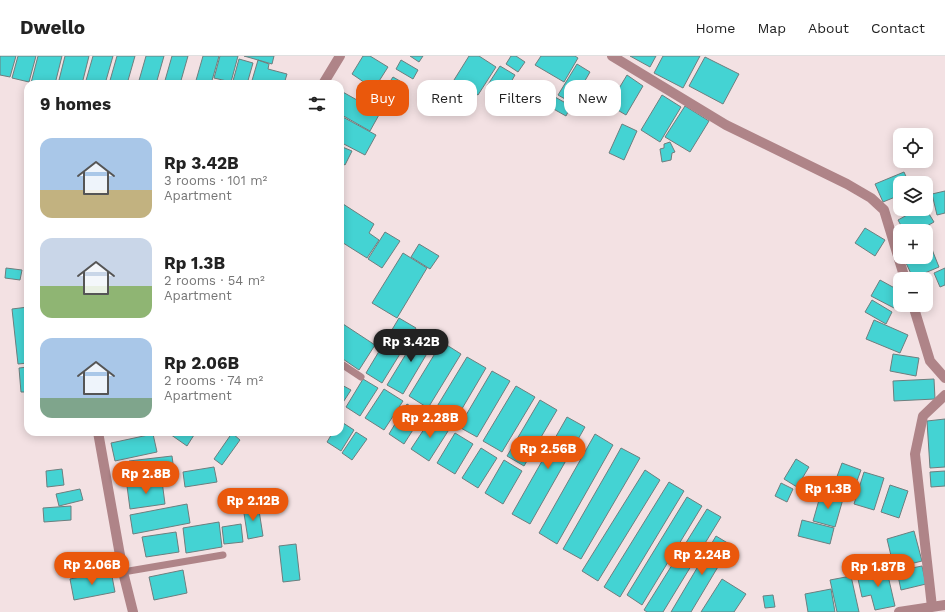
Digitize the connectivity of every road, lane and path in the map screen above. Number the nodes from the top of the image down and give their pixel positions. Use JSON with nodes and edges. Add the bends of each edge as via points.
{"nodes":[{"id":1,"x":340,"y":56,"type":"edge"},
{"id":2,"x":612,"y":56,"type":"edge"},
{"id":3,"x":325,"y":80,"type":"edge"},
{"id":4,"x":903,"y":272,"type":"edge"},
{"id":5,"x":914,"y":312,"type":"edge"},
{"id":6,"x":344,"y":366,"type":"edge"},
{"id":7,"x":361,"y":377,"type":"dead end"},
{"id":8,"x":945,"y":378,"type":"edge"},
{"id":9,"x":945,"y":396,"type":"edge"},
{"id":10,"x":99,"y":436,"type":"edge"},
{"id":11,"x":223,"y":555,"type":"dead end"},
{"id":12,"x":123,"y":572,"type":"junction"},
{"id":13,"x":945,"y":605,"type":"edge"},
{"id":14,"x":932,"y":607,"type":"junction"},
{"id":15,"x":133,"y":612,"type":"edge"},
{"id":16,"x":899,"y":612,"type":"edge"}],
"edges":[{"from":1,"to":3,"type":"street"},
{"from":2,"to":4,"type":"street","via":[[726,125],[871,198],[884,210]]},
{"from":5,"to":8,"type":"street","via":[[930,361]]},
{"from":6,"to":7,"type":"lane"},
{"from":9,"to":14,"type":"street","via":[[923,416],[914,454]]},
{"from":10,"to":12,"type":"street"},
{"from":11,"to":12,"type":"lane"},
{"from":12,"to":15,"type":"street"},
{"from":13,"to":14,"type":"street"},
{"from":14,"to":16,"type":"street"}]}
